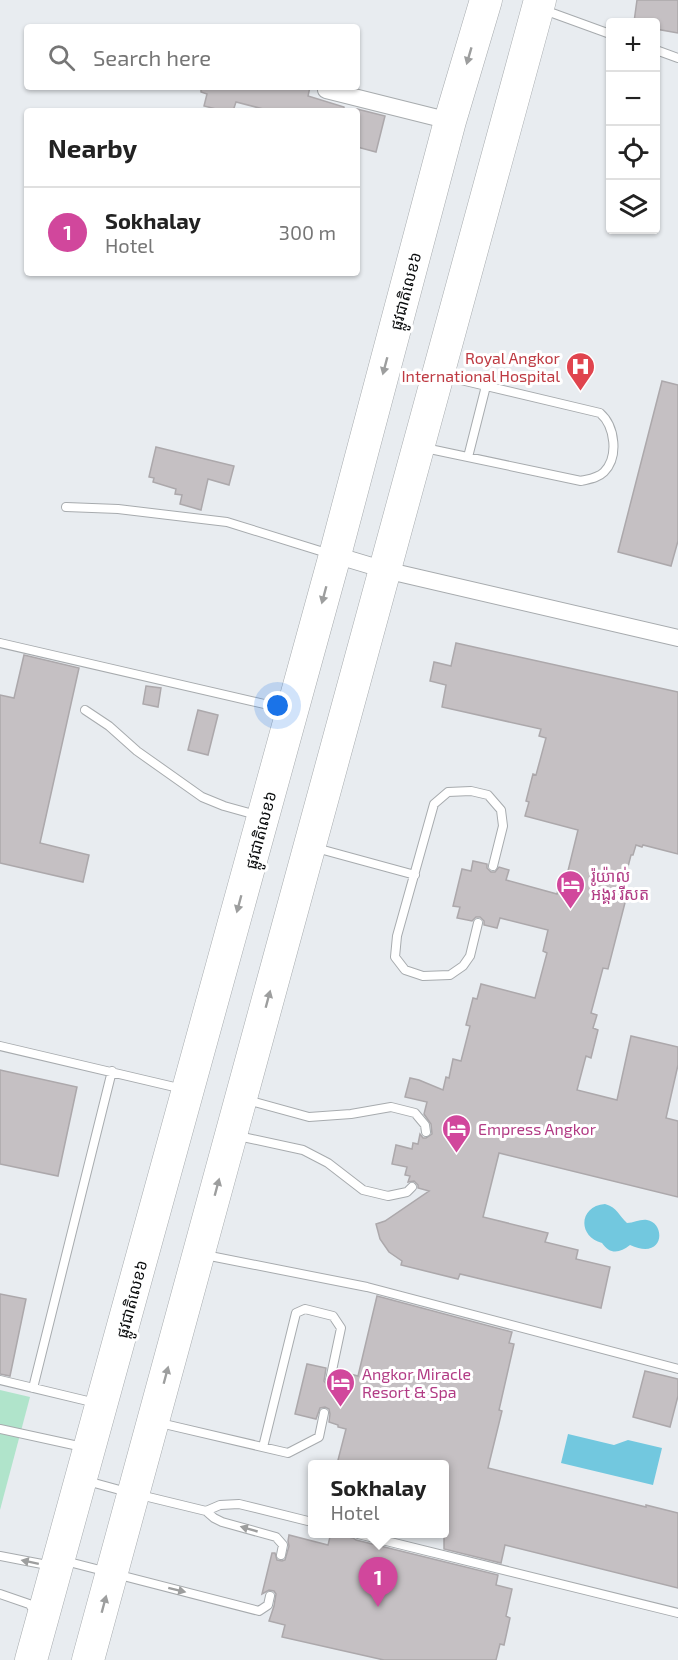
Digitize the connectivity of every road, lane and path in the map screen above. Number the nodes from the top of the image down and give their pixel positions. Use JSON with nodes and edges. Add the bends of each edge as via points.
{"nodes":[{"id":1,"x":486,"y":0,"type":"edge"},
{"id":2,"x":539,"y":4,"type":"edge"},
{"id":3,"x":606,"y":32,"type":"edge"},
{"id":4,"x":660,"y":51,"type":"edge"},
{"id":5,"x":678,"y":58,"type":"edge"},
{"id":6,"x":326,"y":90,"type":"dead end"},
{"id":7,"x":450,"y":121,"type":"junction"},
{"id":8,"x":438,"y":375,"type":"junction"},
{"id":9,"x":486,"y":386,"type":"junction"},
{"id":10,"x":418,"y":447,"type":"junction"},
{"id":11,"x":468,"y":457,"type":"junction"},
{"id":12,"x":66,"y":507,"type":"dead end"},
{"id":13,"x":335,"y":555,"type":"junction"},
{"id":14,"x":385,"y":570,"type":"junction"},
{"id":15,"x":678,"y":638,"type":"edge"},
{"id":16,"x":0,"y":643,"type":"edge"},
{"id":17,"x":292,"y":710,"type":"junction"},
{"id":18,"x":85,"y":711,"type":"dead end"},
{"id":19,"x":263,"y":817,"type":"junction"},
{"id":20,"x":310,"y":847,"type":"junction"},
{"id":21,"x":493,"y":866,"type":"dead end"},
{"id":22,"x":415,"y":875,"type":"junction"},
{"id":23,"x":478,"y":923,"type":"dead end"},
{"id":24,"x":0,"y":1046,"type":"edge"},
{"id":25,"x":112,"y":1071,"type":"junction"},
{"id":26,"x":189,"y":1090,"type":"junction"},
{"id":27,"x":241,"y":1098,"type":"junction"},
{"id":28,"x":426,"y":1132,"type":"dead end"},
{"id":29,"x":231,"y":1134,"type":"junction"},
{"id":30,"x":412,"y":1187,"type":"dead end"},
{"id":31,"x":199,"y":1254,"type":"junction"},
{"id":32,"x":678,"y":1369,"type":"edge"},
{"id":33,"x":0,"y":1380,"type":"edge"},
{"id":34,"x":330,"y":1380,"type":"dead end"},
{"id":35,"x":33,"y":1388,"type":"junction"},
{"id":36,"x":102,"y":1404,"type":"junction"},
{"id":37,"x":324,"y":1413,"type":"dead end"},
{"id":38,"x":154,"y":1421,"type":"junction"},
{"id":39,"x":0,"y":1429,"type":"edge"},
{"id":40,"x":263,"y":1447,"type":"junction"},
{"id":41,"x":90,"y":1449,"type":"junction"},
{"id":42,"x":81,"y":1480,"type":"junction"},
{"id":43,"x":134,"y":1493,"type":"junction"},
{"id":44,"x":206,"y":1511,"type":"junction"},
{"id":45,"x":308,"y":1521,"type":"edge"},
{"id":46,"x":378,"y":1538,"type":"edge"},
{"id":47,"x":280,"y":1555,"type":"dead end"},
{"id":48,"x":0,"y":1556,"type":"edge"},
{"id":49,"x":59,"y":1560,"type":"junction"},
{"id":50,"x":112,"y":1573,"type":"junction"},
{"id":51,"x":0,"y":1594,"type":"edge"},
{"id":52,"x":270,"y":1596,"type":"dead end"},
{"id":53,"x":678,"y":1613,"type":"edge"},
{"id":54,"x":43,"y":1619,"type":"junction"},
{"id":55,"x":32,"y":1660,"type":"edge"},
{"id":56,"x":88,"y":1660,"type":"edge"}],
"edges":[{"from":1,"to":7,"type":"highway","name":"ផ្លូវជាតិលេខ៦","one_way":true},
{"from":2,"to":3,"type":"lane"},
{"from":2,"to":8,"type":"highway"},
{"from":4,"to":5,"type":"lane"},
{"from":6,"to":7,"type":"street"},
{"from":7,"to":13,"type":"highway","name":"ផ្លូវជាតិលេខ៦","one_way":true},
{"from":8,"to":9,"type":"lane"},
{"from":8,"to":10,"type":"highway"},
{"from":9,"to":11,"type":"lane"},
{"from":9,"to":11,"type":"lane","via":[[600,413],[611,429],[613,451],[603,473],[581,481]]},
{"from":10,"to":11,"type":"lane"},
{"from":10,"to":14,"type":"highway"},
{"from":12,"to":13,"type":"lane","via":[[227,522]]},
{"from":13,"to":14,"type":"street"},
{"from":13,"to":17,"type":"highway","name":"ផ្លូវជាតិលេខ៦","one_way":true},
{"from":14,"to":15,"type":"street"},
{"from":14,"to":20,"type":"highway"},
{"from":16,"to":17,"type":"lane"},
{"from":17,"to":19,"type":"highway","name":"ផ្លូវជាតិលេខ៦"},
{"from":18,"to":19,"type":"lane","via":[[202,797]]},
{"from":19,"to":26,"type":"highway","name":"ផ្លូវជាតិលេខ៦","one_way":true},
{"from":20,"to":22,"type":"lane"},
{"from":27,"to":20,"type":"highway","one_way":true},
{"from":21,"to":22,"type":"lane","via":[[503,826],[501,810],[488,795],[448,792],[434,804]]},
{"from":22,"to":23,"type":"lane","via":[[397,936],[395,957],[405,970],[423,976],[450,975],[470,956]]},
{"from":24,"to":25,"type":"lane"},
{"from":25,"to":26,"type":"lane"},
{"from":25,"to":35,"type":"lane"},
{"from":26,"to":36,"type":"highway","name":"ផ្លូវជាតិលេខ៦"},
{"from":27,"to":28,"type":"lane","via":[[309,1117],[391,1107],[415,1113]]},
{"from":27,"to":29,"type":"highway"},
{"from":29,"to":30,"type":"lane","via":[[303,1150],[328,1163],[363,1190],[388,1196]]},
{"from":31,"to":29,"type":"highway","one_way":true},
{"from":31,"to":32,"type":"lane","via":[[367,1287]]},
{"from":38,"to":31,"type":"highway","one_way":true},
{"from":33,"to":35,"type":"lane"},
{"from":34,"to":40,"type":"lane","via":[[341,1328],[333,1316],[305,1309],[296,1313]]},
{"from":35,"to":36,"type":"lane"},
{"from":36,"to":41,"type":"highway","name":"ផ្លូវជាតិលេខ៦"},
{"from":37,"to":40,"type":"lane","via":[[319,1437],[288,1453]]},
{"from":38,"to":40,"type":"lane"},
{"from":38,"to":43,"type":"highway"},
{"from":39,"to":41,"type":"lane"},
{"from":41,"to":42,"type":"highway","name":"ផ្លូវជាតិលេខ៦"},
{"from":42,"to":43,"type":"lane"},
{"from":42,"to":49,"type":"highway","name":"ផ្លូវជាតិលេខ៦"},
{"from":43,"to":44,"type":"lane"},
{"from":43,"to":50,"type":"highway"},
{"from":44,"to":45,"type":"lane","via":[[239,1504]]},
{"from":47,"to":44,"type":"lane","one_way":true,"via":[[283,1545],[276,1537],[222,1522]]},
{"from":46,"to":53,"type":"lane"},
{"from":49,"to":48,"type":"lane","one_way":true,"via":[[42,1564]]},
{"from":49,"to":50,"type":"lane"},
{"from":49,"to":54,"type":"highway","name":"ផ្លូវជាតិលេខ៦"},
{"from":50,"to":52,"type":"lane","one_way":true,"via":[[259,1611],[268,1605]]},
{"from":56,"to":50,"type":"highway","one_way":true},
{"from":51,"to":54,"type":"lane","via":[[29,1604]]},
{"from":54,"to":55,"type":"highway","name":"ផ្លូវជាតិលេខ៦"}]}
